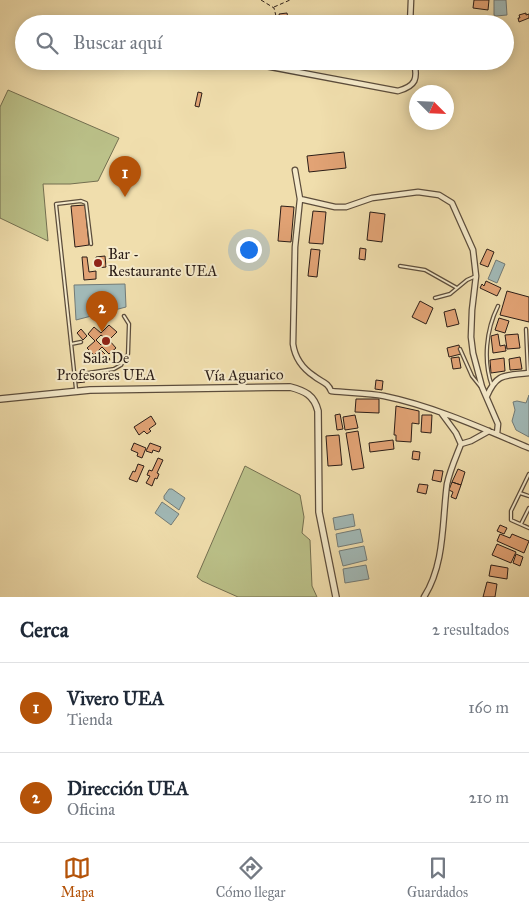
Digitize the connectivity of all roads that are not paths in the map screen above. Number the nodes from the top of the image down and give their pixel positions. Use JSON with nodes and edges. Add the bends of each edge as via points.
{"nodes":[{"id":1,"x":411,"y":0,"type":"edge"},
{"id":2,"x":410,"y":15,"type":"edge"},
{"id":3,"x":287,"y":70,"type":"edge"},
{"id":4,"x":415,"y":70,"type":"edge"},
{"id":5,"x":295,"y":170,"type":"dead end"},
{"id":6,"x":300,"y":199,"type":"junction"},
{"id":7,"x":91,"y":244,"type":"dead end"},
{"id":8,"x":400,"y":266,"type":"dead end"},
{"id":9,"x":476,"y":276,"type":"junction"},
{"id":10,"x":458,"y":288,"type":"junction"},
{"id":11,"x":435,"y":298,"type":"dead end"},
{"id":12,"x":498,"y":306,"type":"dead end"},
{"id":13,"x":124,"y":316,"type":"dead end"},
{"id":14,"x":526,"y":329,"type":"dead end"},
{"id":15,"x":81,"y":342,"type":"dead end"},
{"id":16,"x":70,"y":344,"type":"junction"},
{"id":17,"x":460,"y":348,"type":"dead end"},
{"id":18,"x":528,"y":373,"type":"edge"},
{"id":19,"x":75,"y":375,"type":"junction"},
{"id":20,"x":492,"y":386,"type":"junction"},
{"id":21,"x":482,"y":387,"type":"junction"},
{"id":22,"x":76,"y":391,"type":"junction"},
{"id":23,"x":487,"y":396,"type":"junction"},
{"id":24,"x":0,"y":399,"type":"edge"},
{"id":25,"x":441,"y":413,"type":"junction"},
{"id":26,"x":489,"y":431,"type":"junction"},
{"id":27,"x":497,"y":434,"type":"junction"},
{"id":28,"x":461,"y":444,"type":"junction"},
{"id":29,"x":529,"y":448,"type":"edge"},
{"id":30,"x":529,"y":474,"type":"edge"},
{"id":31,"x":519,"y":492,"type":"junction"},
{"id":32,"x":529,"y":496,"type":"edge"},
{"id":33,"x":529,"y":508,"type":"edge"},
{"id":34,"x":521,"y":524,"type":"junction"},
{"id":35,"x":529,"y":528,"type":"edge"},
{"id":36,"x":336,"y":597,"type":"edge"},
{"id":37,"x":424,"y":597,"type":"edge"}],
"edges":[{"from":1,"to":2,"type":"street"},
{"from":3,"to":4,"type":"street","via":[[398,91],[413,84]]},
{"from":5,"to":6,"type":"street"},
{"from":6,"to":9,"type":"street","via":[[334,208],[406,192],[428,193],[447,199],[452,203],[473,250]]},
{"from":6,"to":25,"type":"street","via":[[295,247],[294,355],[313,376],[328,384],[331,392],[383,396]]},
{"from":7,"to":16,"type":"lane","via":[[86,203],[81,200],[56,204]]},
{"from":8,"to":10,"type":"lane","via":[[425,270]]},
{"from":9,"to":10,"type":"lane"},
{"from":9,"to":21,"type":"street","via":[[471,337]]},
{"from":10,"to":11,"type":"lane"},
{"from":12,"to":20,"type":"lane","via":[[490,326],[487,361]]},
{"from":13,"to":19,"type":"lane","via":[[129,324],[128,354],[121,365],[114,370]]},
{"from":14,"to":18,"type":"lane"},
{"from":15,"to":16,"type":"lane"},
{"from":16,"to":19,"type":"lane"},
{"from":17,"to":21,"type":"lane","via":[[472,376]]},
{"from":18,"to":20,"type":"street","via":[[502,377]]},
{"from":19,"to":22,"type":"lane"},
{"from":20,"to":23,"type":"street"},
{"from":21,"to":23,"type":"street"},
{"from":22,"to":24,"type":"street","name":"Vía Aguarico"},
{"from":22,"to":36,"type":"street","name":"Vía Aguarico","via":[[290,387],[310,394],[318,411],[319,512]]},
{"from":23,"to":27,"type":"street","via":[[498,424]]},
{"from":25,"to":26,"type":"street"},
{"from":25,"to":28,"type":"street"},
{"from":26,"to":27,"type":"street"},
{"from":26,"to":28,"type":"street"},
{"from":27,"to":29,"type":"street"},
{"from":28,"to":37,"type":"street","via":[[449,475],[436,570]]},
{"from":30,"to":31,"type":"lane"},
{"from":31,"to":32,"type":"lane"},
{"from":31,"to":34,"type":"lane","via":[[511,520]]},
{"from":33,"to":34,"type":"lane"},
{"from":34,"to":35,"type":"lane"}]}
